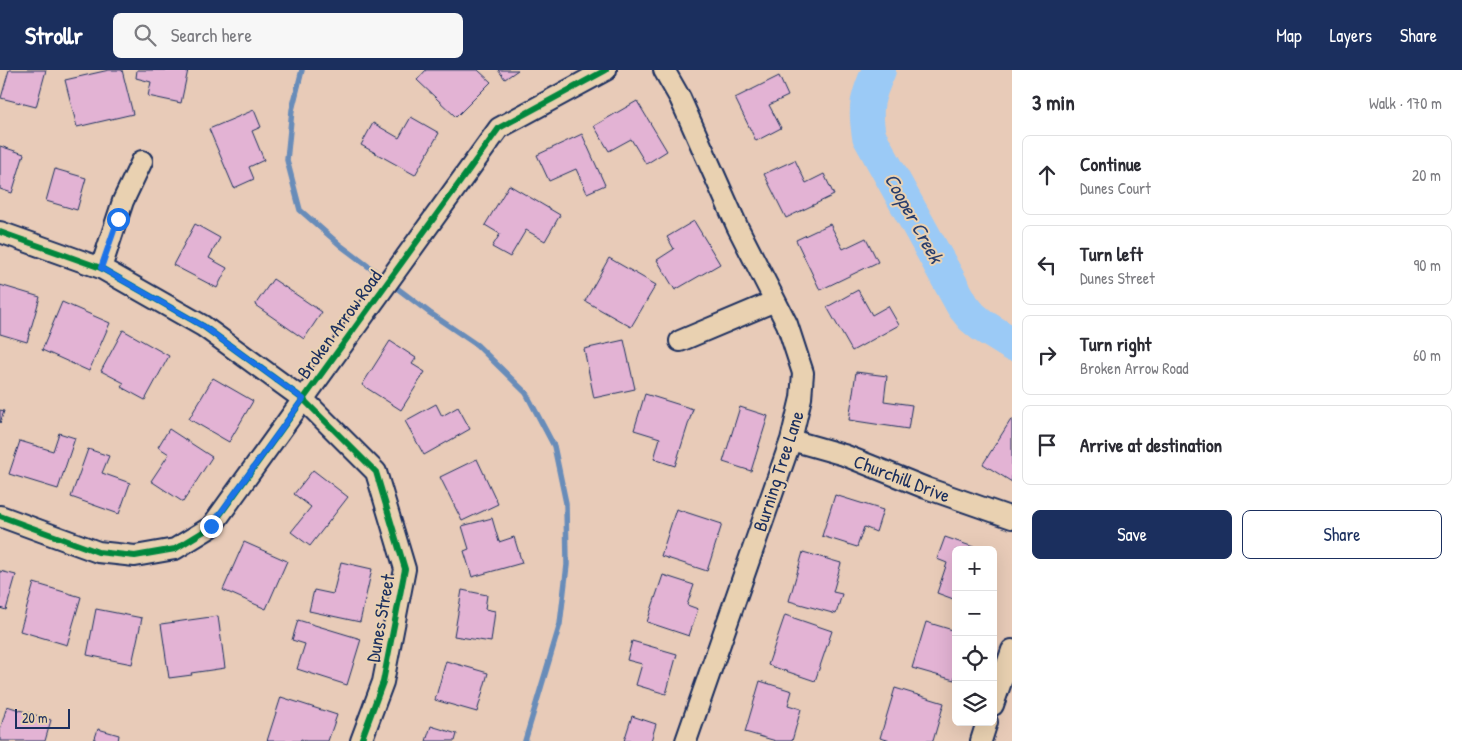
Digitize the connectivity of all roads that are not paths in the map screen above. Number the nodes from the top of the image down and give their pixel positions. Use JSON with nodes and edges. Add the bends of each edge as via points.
{"nodes":[{"id":1,"x":606,"y":70,"type":"edge"},
{"id":2,"x":664,"y":70,"type":"edge"},
{"id":3,"x":142,"y":161,"type":"dead end"},
{"id":4,"x":0,"y":232,"type":"edge"},
{"id":5,"x":101,"y":268,"type":"junction"},
{"id":6,"x":775,"y":301,"type":"junction"},
{"id":7,"x":680,"y":341,"type":"dead end"},
{"id":8,"x":303,"y":399,"type":"junction"},
{"id":9,"x":791,"y":440,"type":"junction"},
{"id":10,"x":0,"y":516,"type":"edge"},
{"id":11,"x":1012,"y":518,"type":"edge"},
{"id":12,"x":1012,"y":650,"type":"edge"},
{"id":13,"x":997,"y":693,"type":"edge"},
{"id":14,"x":986,"y":726,"type":"edge"},
{"id":15,"x":361,"y":741,"type":"edge"},
{"id":16,"x":686,"y":741,"type":"edge"},
{"id":17,"x":981,"y":741,"type":"edge"}],
"edges":[{"from":1,"to":8,"type":"street","name":"Broken Arrow Road","via":[[499,128]]},
{"from":2,"to":6,"type":"street","name":"Burning Tree Lane"},
{"from":3,"to":5,"type":"street","via":[[123,201]]},
{"from":4,"to":5,"type":"street","name":"Dunes Street"},
{"from":5,"to":8,"type":"street","name":"Dunes Street","via":[[203,326]]},
{"from":6,"to":7,"type":"street"},
{"from":6,"to":9,"type":"street","name":"Burning Tree Lane","via":[[787,324],[803,373]]},
{"from":8,"to":10,"type":"street","name":"Broken Arrow Road","via":[[211,526],[175,549],[135,556],[98,552]]},
{"from":8,"to":15,"type":"street","name":"Dunes Street","via":[[376,472],[405,569],[383,682]]},
{"from":9,"to":11,"type":"street","name":"Churchill Drive","via":[[844,455]]},
{"from":9,"to":16,"type":"street","name":"Burning Tree Lane"},
{"from":12,"to":13,"type":"street"},
{"from":14,"to":17,"type":"street"}]}
